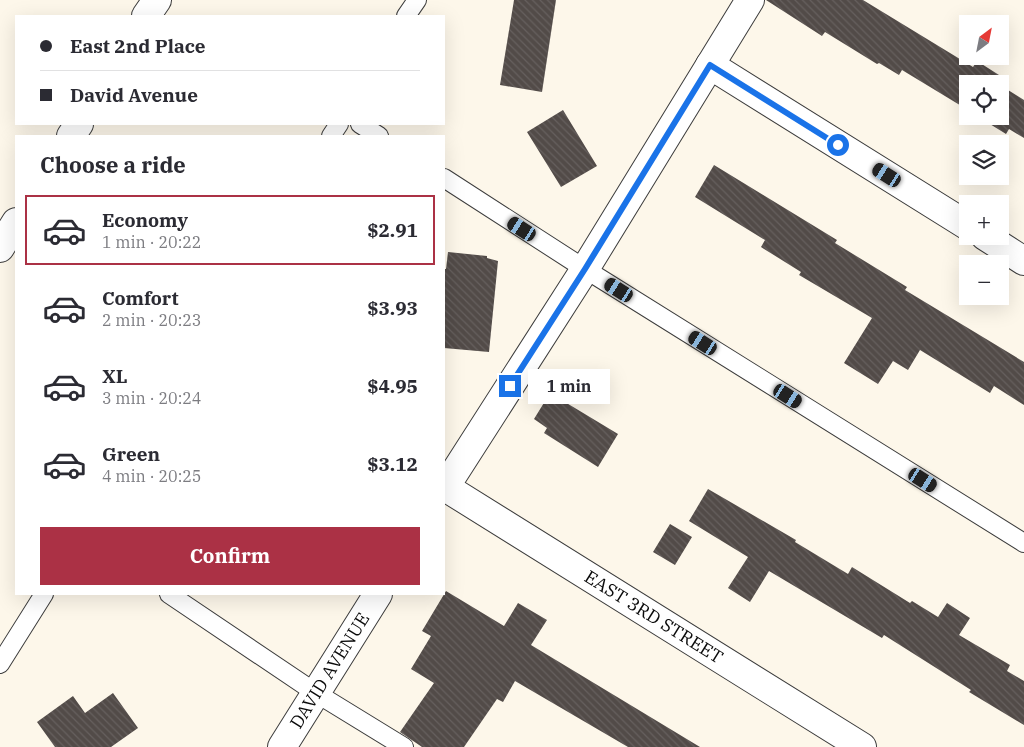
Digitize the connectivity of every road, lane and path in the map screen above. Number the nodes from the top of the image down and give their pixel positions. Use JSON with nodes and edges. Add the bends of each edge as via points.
{"nodes":[{"id":1,"x":157,"y":0,"type":"edge"},
{"id":2,"x":416,"y":0,"type":"edge"},
{"id":3,"x":750,"y":0,"type":"edge"},
{"id":4,"x":147,"y":15,"type":"edge"},
{"id":5,"x":407,"y":15,"type":"edge"},
{"id":6,"x":710,"y":65,"type":"junction"},
{"id":7,"x":362,"y":125,"type":"edge"},
{"id":8,"x":378,"y":135,"type":"edge"},
{"id":9,"x":445,"y":179,"type":"edge"},
{"id":10,"x":959,"y":220,"type":"edge"},
{"id":11,"x":15,"y":224,"type":"edge"},
{"id":12,"x":999,"y":245,"type":"edge"},
{"id":13,"x":0,"y":248,"type":"edge"},
{"id":14,"x":1024,"y":261,"type":"edge"},
{"id":15,"x":585,"y":269,"type":"junction"},
{"id":16,"x":445,"y":488,"type":"edge"},
{"id":17,"x":1024,"y":544,"type":"edge"},
{"id":18,"x":43,"y":595,"type":"edge"},
{"id":19,"x":170,"y":595,"type":"edge"},
{"id":20,"x":377,"y":595,"type":"edge"},
{"id":21,"x":0,"y":664,"type":"edge"},
{"id":22,"x":316,"y":693,"type":"junction"},
{"id":23,"x":282,"y":747,"type":"edge"},
{"id":24,"x":404,"y":747,"type":"edge"},
{"id":25,"x":862,"y":747,"type":"edge"}],
"edges":[{"from":1,"to":4,"type":"street"},
{"from":2,"to":5,"type":"lane"},
{"from":3,"to":6,"type":"street"},
{"from":6,"to":10,"type":"street"},
{"from":6,"to":15,"type":"street"},
{"from":7,"to":8,"type":"lane"},
{"from":9,"to":15,"type":"lane"},
{"from":11,"to":13,"type":"street"},
{"from":12,"to":14,"type":"street"},
{"from":15,"to":16,"type":"street"},
{"from":15,"to":17,"type":"lane"},
{"from":16,"to":25,"type":"street","name":"EAST 3RD STREET"},
{"from":18,"to":21,"type":"lane"},
{"from":19,"to":22,"type":"lane"},
{"from":20,"to":22,"type":"street","name":"DAVID AVENUE"},
{"from":22,"to":23,"type":"street","name":"DAVID AVENUE"},
{"from":22,"to":24,"type":"lane"}]}
